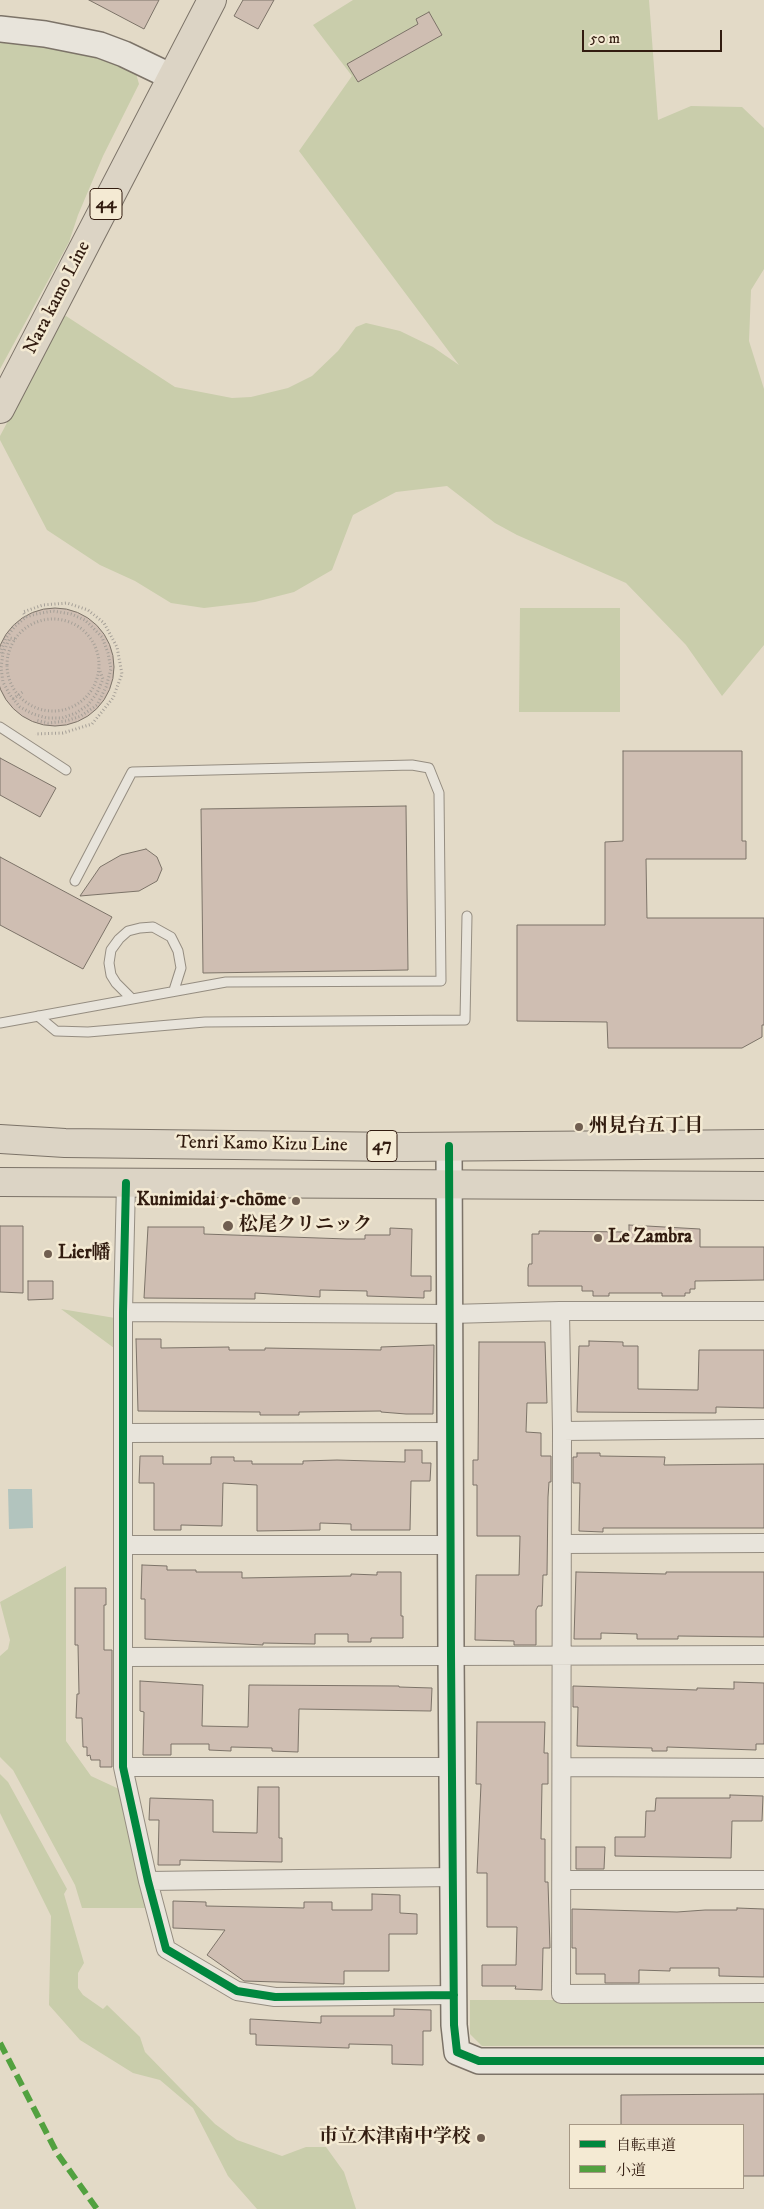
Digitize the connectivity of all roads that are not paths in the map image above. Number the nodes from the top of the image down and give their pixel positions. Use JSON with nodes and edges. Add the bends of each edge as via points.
{"nodes":[{"id":1,"x":212,"y":0,"type":"edge"},
{"id":2,"x":0,"y":29,"type":"edge"},
{"id":3,"x":172,"y":78,"type":"junction"},
{"id":4,"x":0,"y":409,"type":"edge"},
{"id":5,"x":0,"y":727,"type":"edge"},
{"id":6,"x":66,"y":770,"type":"dead end"},
{"id":7,"x":75,"y":881,"type":"dead end"},
{"id":8,"x":467,"y":916,"type":"dead end"},
{"id":9,"x":174,"y":990,"type":"junction"},
{"id":10,"x":132,"y":999,"type":"junction"},
{"id":11,"x":38,"y":1016,"type":"junction"},
{"id":12,"x":0,"y":1023,"type":"edge"},
{"id":13,"x":0,"y":1139,"type":"edge"},
{"id":14,"x":764,"y":1144,"type":"edge"},
{"id":15,"x":449,"y":1146,"type":"junction"},
{"id":16,"x":0,"y":1182,"type":"edge"},
{"id":17,"x":126,"y":1183,"type":"junction"},
{"id":18,"x":450,"y":1185,"type":"junction"},
{"id":19,"x":764,"y":1186,"type":"edge"},
{"id":20,"x":764,"y":1310,"type":"edge"},
{"id":21,"x":560,"y":1311,"type":"junction"},
{"id":22,"x":123,"y":1312,"type":"junction"},
{"id":23,"x":451,"y":1314,"type":"junction"},
{"id":24,"x":764,"y":1429,"type":"edge"},
{"id":25,"x":562,"y":1431,"type":"junction"},
{"id":26,"x":451,"y":1432,"type":"junction"},
{"id":27,"x":124,"y":1433,"type":"junction"},
{"id":28,"x":764,"y":1543,"type":"edge"},
{"id":29,"x":562,"y":1544,"type":"junction"},
{"id":30,"x":124,"y":1545,"type":"junction"},
{"id":31,"x":451,"y":1545,"type":"junction"},
{"id":32,"x":451,"y":1655,"type":"junction"},
{"id":33,"x":562,"y":1655,"type":"junction"},
{"id":34,"x":764,"y":1655,"type":"edge"},
{"id":35,"x":124,"y":1657,"type":"junction"},
{"id":36,"x":452,"y":1766,"type":"junction"},
{"id":37,"x":123,"y":1767,"type":"junction"},
{"id":38,"x":562,"y":1767,"type":"junction"},
{"id":39,"x":764,"y":1768,"type":"edge"},
{"id":40,"x":452,"y":1877,"type":"junction"},
{"id":41,"x":562,"y":1880,"type":"junction"},
{"id":42,"x":764,"y":1880,"type":"edge"},
{"id":43,"x":148,"y":1881,"type":"junction"},
{"id":44,"x":764,"y":1993,"type":"edge"},
{"id":45,"x":454,"y":1995,"type":"junction"},
{"id":46,"x":764,"y":2062,"type":"edge"}],
"edges":[{"from":1,"to":3,"type":"main road","name":"Nara kamo Line","number":"44"},
{"from":2,"to":3,"type":"street","via":[[100,45]]},
{"from":3,"to":4,"type":"main road","name":"Nara kamo Line","number":"44"},
{"from":5,"to":6,"type":"lane"},
{"from":7,"to":9,"type":"lane","via":[[132,772],[412,765],[429,768],[440,793],[441,981],[226,982]]},
{"from":8,"to":11,"type":"lane","via":[[465,1020],[205,1022],[88,1032],[56,1031]]},
{"from":9,"to":10,"type":"lane"},
{"from":9,"to":10,"type":"lane","via":[[181,968],[171,937],[153,927],[140,928],[128,931],[119,939],[111,950],[109,963],[116,983]]},
{"from":10,"to":11,"type":"lane"},
{"from":11,"to":12,"type":"lane"},
{"from":13,"to":15,"type":"main road","name":"Tenri Kamo Kizu Line","number":"47","via":[[65,1143]]},
{"from":14,"to":15,"type":"main road","name":"Tenri Kamo Kizu Line","number":"47"},
{"from":15,"to":18,"type":"street"},
{"from":16,"to":17,"type":"main road","name":"Tenri Kamo Kizu Line","number":"47"},
{"from":17,"to":18,"type":"main road","name":"Tenri Kamo Kizu Line","number":"47"},
{"from":17,"to":22,"type":"street"},
{"from":18,"to":19,"type":"main road","name":"Tenri Kamo Kizu Line","number":"47"},
{"from":18,"to":23,"type":"street"},
{"from":20,"to":21,"type":"street"},
{"from":21,"to":23,"type":"street"},
{"from":21,"to":25,"type":"street"},
{"from":22,"to":23,"type":"street"},
{"from":22,"to":27,"type":"street"},
{"from":23,"to":26,"type":"street"},
{"from":24,"to":25,"type":"street"},
{"from":25,"to":29,"type":"street"},
{"from":26,"to":27,"type":"street"},
{"from":26,"to":31,"type":"street"},
{"from":27,"to":30,"type":"street"},
{"from":28,"to":29,"type":"street"},
{"from":29,"to":33,"type":"street"},
{"from":30,"to":31,"type":"street"},
{"from":30,"to":35,"type":"street"},
{"from":31,"to":32,"type":"street"},
{"from":32,"to":33,"type":"street"},
{"from":32,"to":35,"type":"street"},
{"from":32,"to":36,"type":"street"},
{"from":33,"to":34,"type":"street"},
{"from":33,"to":38,"type":"street"},
{"from":35,"to":37,"type":"street"},
{"from":36,"to":37,"type":"street"},
{"from":36,"to":40,"type":"street"},
{"from":37,"to":43,"type":"street"},
{"from":38,"to":39,"type":"street"},
{"from":38,"to":41,"type":"street"},
{"from":40,"to":43,"type":"street"},
{"from":40,"to":45,"type":"street"},
{"from":41,"to":42,"type":"street"},
{"from":41,"to":44,"type":"street","via":[[561,1994]]},
{"from":43,"to":45,"type":"street","via":[[166,1949],[237,1991],[275,1997]]},
{"from":45,"to":46,"type":"street","via":[[457,2052],[479,2061]]}]}
